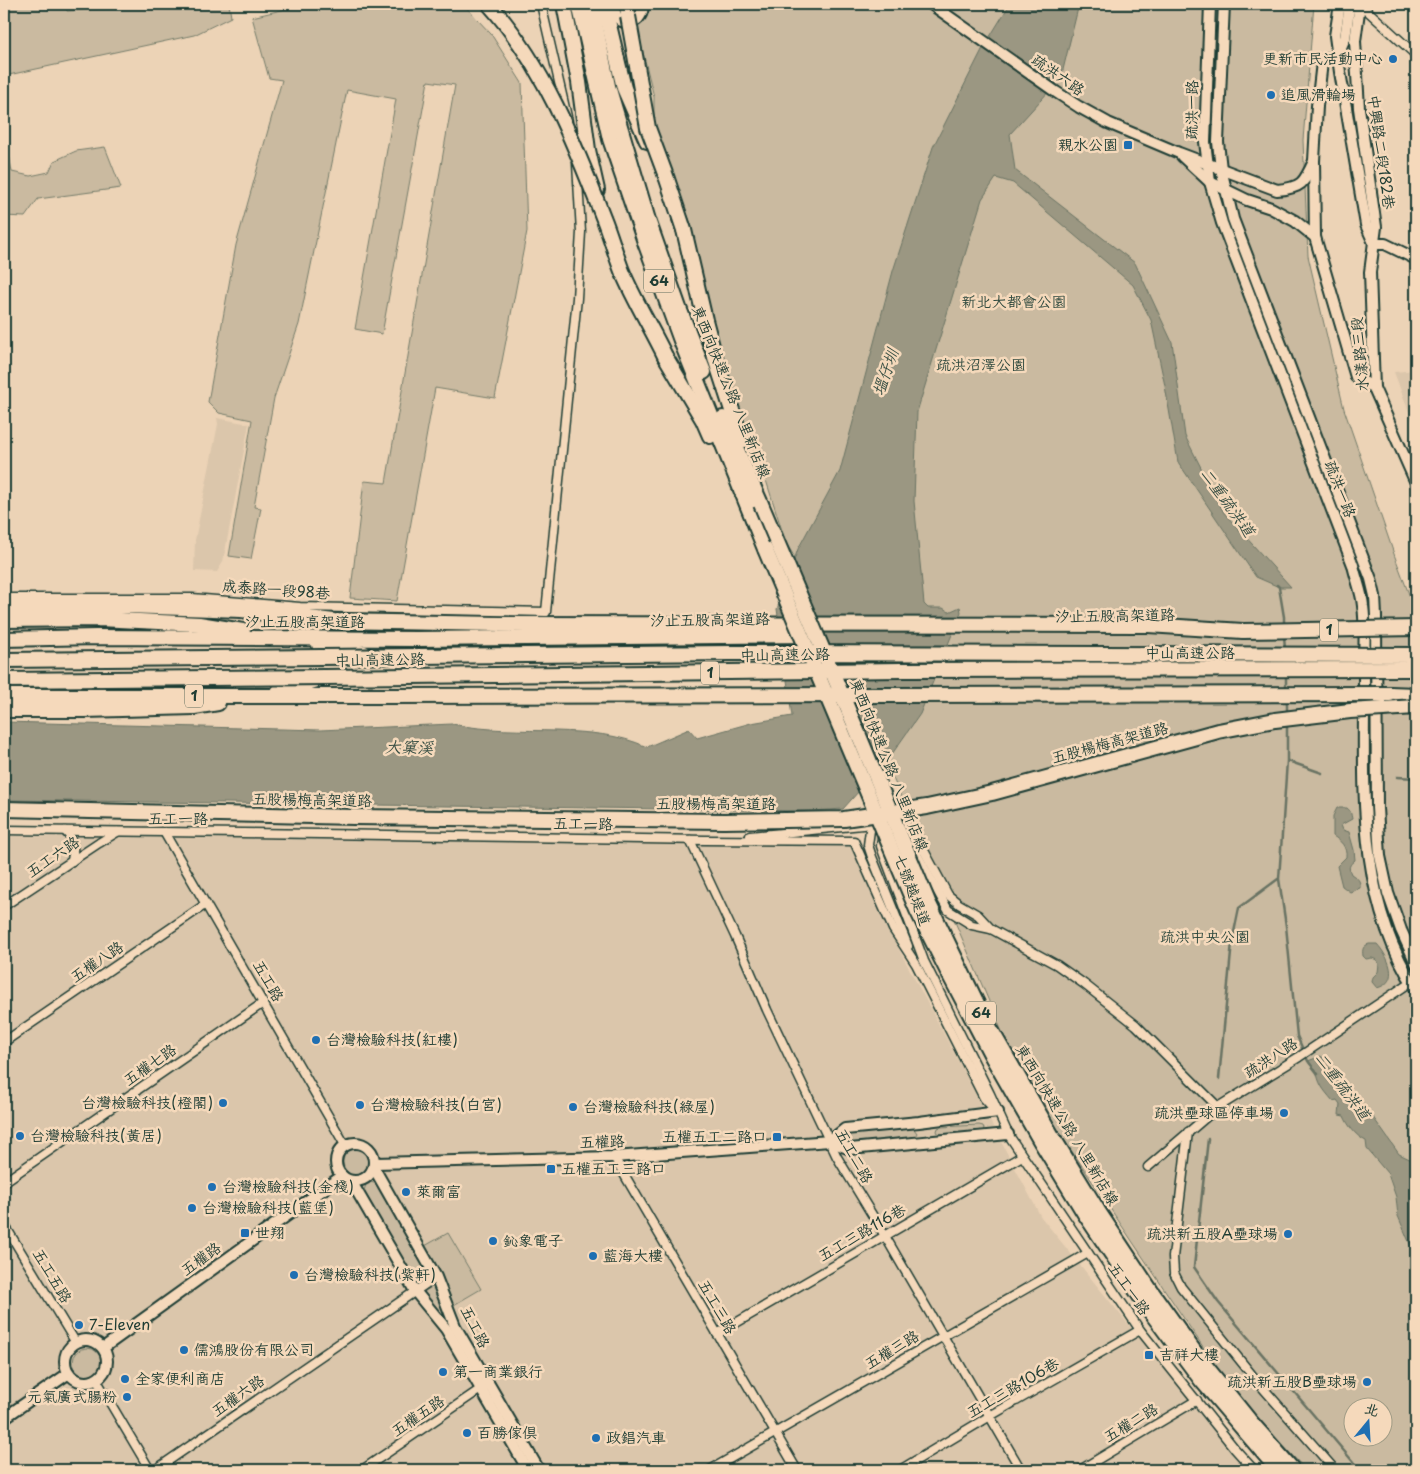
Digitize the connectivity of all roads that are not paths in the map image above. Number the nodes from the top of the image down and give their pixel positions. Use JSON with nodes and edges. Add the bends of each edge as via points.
{"nodes":[{"id":1,"x":489,"y":4,"type":"edge"},
{"id":2,"x":541,"y":4,"type":"edge"},
{"id":3,"x":564,"y":4,"type":"edge"},
{"id":4,"x":579,"y":4,"type":"edge"},
{"id":5,"x":591,"y":4,"type":"edge"},
{"id":6,"x":604,"y":4,"type":"edge"},
{"id":7,"x":613,"y":4,"type":"edge"},
{"id":8,"x":627,"y":4,"type":"edge"},
{"id":9,"x":643,"y":4,"type":"edge"},
{"id":10,"x":930,"y":4,"type":"edge"},
{"id":11,"x":1210,"y":4,"type":"edge"},
{"id":12,"x":1224,"y":4,"type":"edge"},
{"id":13,"x":1340,"y":4,"type":"edge"},
{"id":14,"x":1350,"y":4,"type":"edge"},
{"id":15,"x":1360,"y":4,"type":"edge"},
{"id":16,"x":1338,"y":54,"type":"junction"},
{"id":17,"x":1416,"y":55,"type":"edge"},
{"id":18,"x":1178,"y":153,"type":"junction"},
{"id":19,"x":1314,"y":161,"type":"junction"},
{"id":20,"x":1207,"y":164,"type":"junction"},
{"id":21,"x":1221,"y":169,"type":"junction"},
{"id":22,"x":1210,"y":182,"type":"junction"},
{"id":23,"x":1225,"y":190,"type":"junction"},
{"id":24,"x":604,"y":218,"type":"junction"},
{"id":25,"x":684,"y":230,"type":"junction"},
{"id":26,"x":1315,"y":237,"type":"junction"},
{"id":27,"x":1375,"y":244,"type":"junction"},
{"id":28,"x":1416,"y":259,"type":"edge"},
{"id":29,"x":1374,"y":388,"type":"junction"},
{"id":30,"x":1416,"y":483,"type":"edge"},
{"id":31,"x":761,"y":504,"type":"junction"},
{"id":32,"x":765,"y":549,"type":"junction"},
{"id":33,"x":4,"y":598,"type":"edge"},
{"id":34,"x":4,"y":607,"type":"edge"},
{"id":35,"x":4,"y":620,"type":"edge"},
{"id":36,"x":1416,"y":628,"type":"edge"},
{"id":37,"x":1242,"y":631,"type":"junction"},
{"id":38,"x":4,"y":639,"type":"edge"},
{"id":39,"x":1416,"y":654,"type":"edge"},
{"id":40,"x":387,"y":657,"type":"junction"},
{"id":41,"x":4,"y":660,"type":"edge"},
{"id":42,"x":1416,"y":669,"type":"edge"},
{"id":43,"x":325,"y":678,"type":"junction"},
{"id":44,"x":4,"y":680,"type":"edge"},
{"id":45,"x":1416,"y":695,"type":"edge"},
{"id":46,"x":4,"y":696,"type":"edge"},
{"id":47,"x":1416,"y":707,"type":"edge"},
{"id":48,"x":4,"y":710,"type":"edge"},
{"id":49,"x":4,"y":809,"type":"edge"},
{"id":50,"x":876,"y":824,"type":"junction"},
{"id":51,"x":4,"y":830,"type":"edge"},
{"id":52,"x":65,"y":831,"type":"junction"},
{"id":53,"x":117,"y":832,"type":"junction"},
{"id":54,"x":164,"y":832,"type":"junction"},
{"id":55,"x":690,"y":840,"type":"junction"},
{"id":56,"x":706,"y":840,"type":"junction"},
{"id":57,"x":72,"y":861,"type":"junction"},
{"id":58,"x":206,"y":904,"type":"junction"},
{"id":59,"x":4,"y":906,"type":"edge"},
{"id":60,"x":991,"y":929,"type":"junction"},
{"id":61,"x":924,"y":961,"type":"joint"},
{"id":62,"x":1416,"y":963,"type":"edge"},
{"id":63,"x":916,"y":964,"type":"junction"},
{"id":64,"x":1415,"y":984,"type":"edge"},
{"id":65,"x":264,"y":1003,"type":"junction"},
{"id":66,"x":4,"y":1042,"type":"edge"},
{"id":67,"x":1218,"y":1107,"type":"junction"},
{"id":68,"x":998,"y":1112,"type":"junction"},
{"id":69,"x":1188,"y":1132,"type":"junction"},
{"id":70,"x":1008,"y":1134,"type":"junction"},
{"id":71,"x":830,"y":1141,"type":"junction"},
{"id":72,"x":346,"y":1145,"type":"junction"},
{"id":73,"x":1022,"y":1156,"type":"junction"},
{"id":74,"x":614,"y":1157,"type":"junction"},
{"id":75,"x":374,"y":1166,"type":"junction"},
{"id":76,"x":1148,"y":1167,"type":"dead end"},
{"id":77,"x":346,"y":1178,"type":"junction"},
{"id":78,"x":4,"y":1182,"type":"edge"},
{"id":79,"x":4,"y":1224,"type":"edge"},
{"id":80,"x":885,"y":1236,"type":"junction"},
{"id":81,"x":1088,"y":1253,"type":"junction"},
{"id":82,"x":436,"y":1277,"type":"junction"},
{"id":83,"x":415,"y":1291,"type":"junction"},
{"id":84,"x":1140,"y":1330,"type":"junction"},
{"id":85,"x":717,"y":1334,"type":"junction"},
{"id":86,"x":942,"y":1336,"type":"junction"},
{"id":87,"x":76,"y":1343,"type":"junction"},
{"id":88,"x":103,"y":1348,"type":"junction"},
{"id":89,"x":69,"y":1373,"type":"junction"},
{"id":90,"x":96,"y":1379,"type":"junction"},
{"id":91,"x":484,"y":1386,"type":"junction"},
{"id":92,"x":1197,"y":1400,"type":"junction"},
{"id":93,"x":990,"y":1416,"type":"junction"},
{"id":94,"x":4,"y":1418,"type":"edge"},
{"id":95,"x":774,"y":1433,"type":"junction"},
{"id":96,"x":150,"y":1470,"type":"edge"},
{"id":97,"x":155,"y":1470,"type":"edge"},
{"id":98,"x":362,"y":1470,"type":"edge"},
{"id":99,"x":528,"y":1470,"type":"edge"},
{"id":100,"x":539,"y":1470,"type":"edge"},
{"id":101,"x":710,"y":1470,"type":"edge"},
{"id":102,"x":797,"y":1470,"type":"edge"},
{"id":103,"x":900,"y":1470,"type":"edge"},
{"id":104,"x":1021,"y":1470,"type":"edge"},
{"id":105,"x":1080,"y":1470,"type":"edge"},
{"id":106,"x":1254,"y":1470,"type":"edge"},
{"id":107,"x":1278,"y":1470,"type":"edge"},
{"id":108,"x":1293,"y":1470,"type":"edge"},
{"id":109,"x":1335,"y":1470,"type":"edge"}],
"edges":[{"from":1,"to":24,"type":"highway","bridge":true,"via":[[520,43],[549,92]]},
{"from":2,"to":33,"type":"street","name":"成泰路一段98巷","via":[[578,168],[581,232],[546,612],[300,607],[192,598]]},
{"from":3,"to":24,"type":"highway","bridge":true,"via":[[588,150]]},
{"from":4,"to":32,"type":"highway","name":"東西向快速公路 八里新店線","number":"64","via":[[610,140],[646,246]]},
{"from":5,"to":31,"type":"highway","name":"東西向快速公路 八里新店線","number":"64","via":[[608,86],[648,220],[715,400]]},
{"from":6,"to":25,"type":"highway","bridge":true,"via":[[624,88]]},
{"from":7,"to":9,"type":"street","via":[[619,19],[625,23],[634,22],[640,16]]},
{"from":8,"to":25,"type":"highway","bridge":true,"via":[[648,128]]},
{"from":10,"to":18,"type":"street","name":"疏洪六路","via":[[1079,108]]},
{"from":11,"to":20,"type":"street","name":"疏洪一路"},
{"from":12,"to":21,"type":"street","name":"疏洪一路","via":[[1218,142]]},
{"from":13,"to":16,"type":"street","via":[[1336,36]]},
{"from":14,"to":16,"type":"street","via":[[1345,38]]},
{"from":15,"to":17,"type":"street"},
{"from":15,"to":27,"type":"street","name":"中興路二段182巷","via":[[1356,41],[1359,108],[1376,226]]},
{"from":16,"to":19,"type":"street","via":[[1322,62]]},
{"from":16,"to":27,"type":"street","via":[[1366,225]]},
{"from":18,"to":20,"type":"street","name":"疏洪六路"},
{"from":18,"to":22,"type":"street","name":"疏洪六路"},
{"from":19,"to":21,"type":"street","name":"疏洪六路","via":[[1307,178],[1294,188],[1277,190]]},
{"from":19,"to":26,"type":"street"},
{"from":20,"to":21,"type":"street","name":"疏洪六路"},
{"from":20,"to":22,"type":"street","name":"疏洪一路"},
{"from":21,"to":23,"type":"street","name":"疏洪一路"},
{"from":22,"to":23,"type":"street","name":"疏洪六路"},
{"from":22,"to":64,"type":"street","name":"疏洪一路","via":[[1224,229],[1353,566],[1363,606],[1365,813],[1369,859],[1377,902],[1399,959]]},
{"from":23,"to":26,"type":"street","name":"疏洪六路","via":[[1271,208]]},
{"from":23,"to":62,"type":"street","name":"疏洪一路","via":[[1233,220],[1371,579],[1376,616],[1380,856],[1388,893]]},
{"from":24,"to":32,"type":"highway","bridge":true,"via":[[622,271],[664,356],[703,420]]},
{"from":25,"to":31,"type":"highway","via":[[716,362]]},
{"from":26,"to":29,"type":"street","via":[[1356,377]]},
{"from":27,"to":28,"type":"street","via":[[1385,244]]},
{"from":27,"to":29,"type":"street","name":"水漾路三段","via":[[1370,272]]},
{"from":29,"to":30,"type":"street","name":"水漾路三段"},
{"from":31,"to":108,"type":"highway","name":"東西向快速公路 八里新店線","number":"64","bridge":true,"via":[[928,902],[983,1016],[1052,1136],[1151,1290],[1204,1364]]},
{"from":32,"to":107,"type":"highway","name":"東西向快速公路 八里新店線","number":"64","bridge":true,"via":[[917,910],[997,1066],[1085,1214],[1150,1311],[1202,1381]]},
{"from":34,"to":37,"type":"highway","number":"1","bridge":true,"via":[[127,606],[231,610],[334,621],[1148,625]]},
{"from":35,"to":40,"type":"highway","bridge":true,"via":[[99,619],[199,624]]},
{"from":36,"to":37,"type":"highway","name":"汐止五股高架道路","number":"1","bridge":true},
{"from":37,"to":38,"type":"highway","name":"汐止五股高架道路","number":"1","bridge":true,"via":[[417,639]]},
{"from":39,"to":40,"type":"highway","name":"中山高速公路","number":"1","bridge":true,"via":[[729,653]]},
{"from":40,"to":41,"type":"highway","name":"中山高速公路","number":"1","bridge":true},
{"from":42,"to":43,"type":"highway","name":"中山高速公路","number":"1","bridge":true,"via":[[901,670]]},
{"from":43,"to":44,"type":"highway","name":"中山高速公路","number":"1","bridge":true},
{"from":43,"to":48,"type":"highway","via":[[263,696],[194,707]]},
{"from":45,"to":46,"type":"highway","number":"1","bridge":true},
{"from":47,"to":49,"type":"highway","name":"五股楊梅高架道路","bridge":true,"via":[[1340,712],[1218,730],[992,793],[927,807],[844,819],[345,817]]},
{"from":50,"to":56,"type":"street","name":"七號越堤道"},
{"from":50,"to":60,"type":"street","name":"七號越堤道","via":[[892,822],[908,826],[948,895],[978,915]]},
{"from":50,"to":63,"type":"street","name":"七號越堤道","via":[[870,830],[868,845]]},
{"from":51,"to":52,"type":"street","name":"五工一路"},
{"from":52,"to":53,"type":"street","name":"五工一路"},
{"from":52,"to":57,"type":"street","via":[[74,844]]},
{"from":53,"to":54,"type":"street","name":"五工一路"},
{"from":53,"to":57,"type":"street","name":"五工六路"},
{"from":54,"to":55,"type":"street","name":"五工一路"},
{"from":54,"to":58,"type":"street","name":"五工路"},
{"from":55,"to":56,"type":"street","name":"五工一路"},
{"from":55,"to":71,"type":"street","name":"五工二路"},
{"from":56,"to":63,"type":"street","name":"五工一路","via":[[854,841],[893,929]]},
{"from":57,"to":59,"type":"street","name":"五工六路"},
{"from":58,"to":65,"type":"street","name":"五工路"},
{"from":58,"to":66,"type":"street","name":"五權八路"},
{"from":60,"to":61,"type":"street","name":"七號越堤道","via":[[972,925],[948,910],[908,838],[896,831],[888,833],[882,838],[883,852]]},
{"from":60,"to":67,"type":"street","name":"七號越堤道","via":[[1057,965],[1136,1025]]},
{"from":61,"to":68,"type":"street","name":"五工一路"},
{"from":63,"to":68,"type":"street","name":"五工一路","via":[[984,1098]]},
{"from":64,"to":67,"type":"street","name":"疏洪八路"},
{"from":65,"to":72,"type":"street","name":"五工路"},
{"from":65,"to":78,"type":"street","name":"五權七路"},
{"from":67,"to":69,"type":"street","name":"疏洪八路"},
{"from":68,"to":70,"type":"street","name":"五工一路"},
{"from":68,"to":71,"type":"street","name":"五權路","via":[[845,1128]]},
{"from":69,"to":76,"type":"street","name":"疏洪八路"},
{"from":69,"to":109,"type":"street","via":[[1173,1257],[1174,1273],[1181,1287],[1256,1380]]},
{"from":70,"to":71,"type":"street","name":"五權路","via":[[850,1149]]},
{"from":70,"to":73,"type":"street","name":"五工一路"},
{"from":71,"to":74,"type":"street","name":"五權路"},
{"from":71,"to":80,"type":"street","name":"五工二路"},
{"from":72,"to":75,"type":"street","via":[[356,1142],[366,1145],[373,1153]]},
{"from":72,"to":77,"type":"street","via":[[336,1157],[336,1167]]},
{"from":73,"to":80,"type":"street","name":"五工三路116巷"},
{"from":73,"to":81,"type":"street","name":"五工一路"},
{"from":74,"to":75,"type":"street","name":"五權路"},
{"from":74,"to":85,"type":"street","name":"五工三路"},
{"from":75,"to":77,"type":"street","via":[[362,1180]]},
{"from":75,"to":82,"type":"street","name":"五工路"},
{"from":77,"to":83,"type":"street","name":"五工路"},
{"from":77,"to":88,"type":"street","name":"五權路"},
{"from":79,"to":87,"type":"street","name":"五工五路"},
{"from":80,"to":85,"type":"street","name":"五工三路116巷"},
{"from":80,"to":86,"type":"street","name":"五工二路"},
{"from":81,"to":84,"type":"street","name":"五工一路"},
{"from":81,"to":86,"type":"street","name":"五權三路"},
{"from":82,"to":83,"type":"street","name":"五權六路"},
{"from":82,"to":91,"type":"street","name":"五工路","via":[[454,1326]]},
{"from":83,"to":91,"type":"street","name":"五工路","via":[[446,1329]]},
{"from":83,"to":97,"type":"street","name":"五權六路"},
{"from":84,"to":92,"type":"street","name":"五工一路"},
{"from":84,"to":93,"type":"street","name":"五工三路106巷"},
{"from":85,"to":95,"type":"street","name":"五工三路"},
{"from":86,"to":93,"type":"street","name":"五工二路"},
{"from":86,"to":95,"type":"street","name":"五權三路"},
{"from":87,"to":88,"type":"street","via":[[94,1342]]},
{"from":87,"to":89,"type":"street","via":[[66,1356]]},
{"from":88,"to":90,"type":"street","via":[[107,1365]]},
{"from":89,"to":90,"type":"street","via":[[85,1382]]},
{"from":89,"to":94,"type":"street"},
{"from":90,"to":96,"type":"street"},
{"from":91,"to":98,"type":"street","name":"五權五路"},
{"from":91,"to":99,"type":"street","name":"五工路"},
{"from":91,"to":100,"type":"street","name":"五工路"},
{"from":92,"to":105,"type":"street","name":"五權二路"},
{"from":92,"to":106,"type":"street","name":"五工一路"},
{"from":93,"to":103,"type":"street","name":"五工三路106巷"},
{"from":93,"to":104,"type":"street","name":"五工二路"},
{"from":95,"to":101,"type":"street","name":"五權三路"},
{"from":95,"to":102,"type":"street","name":"五工三路"}]}
